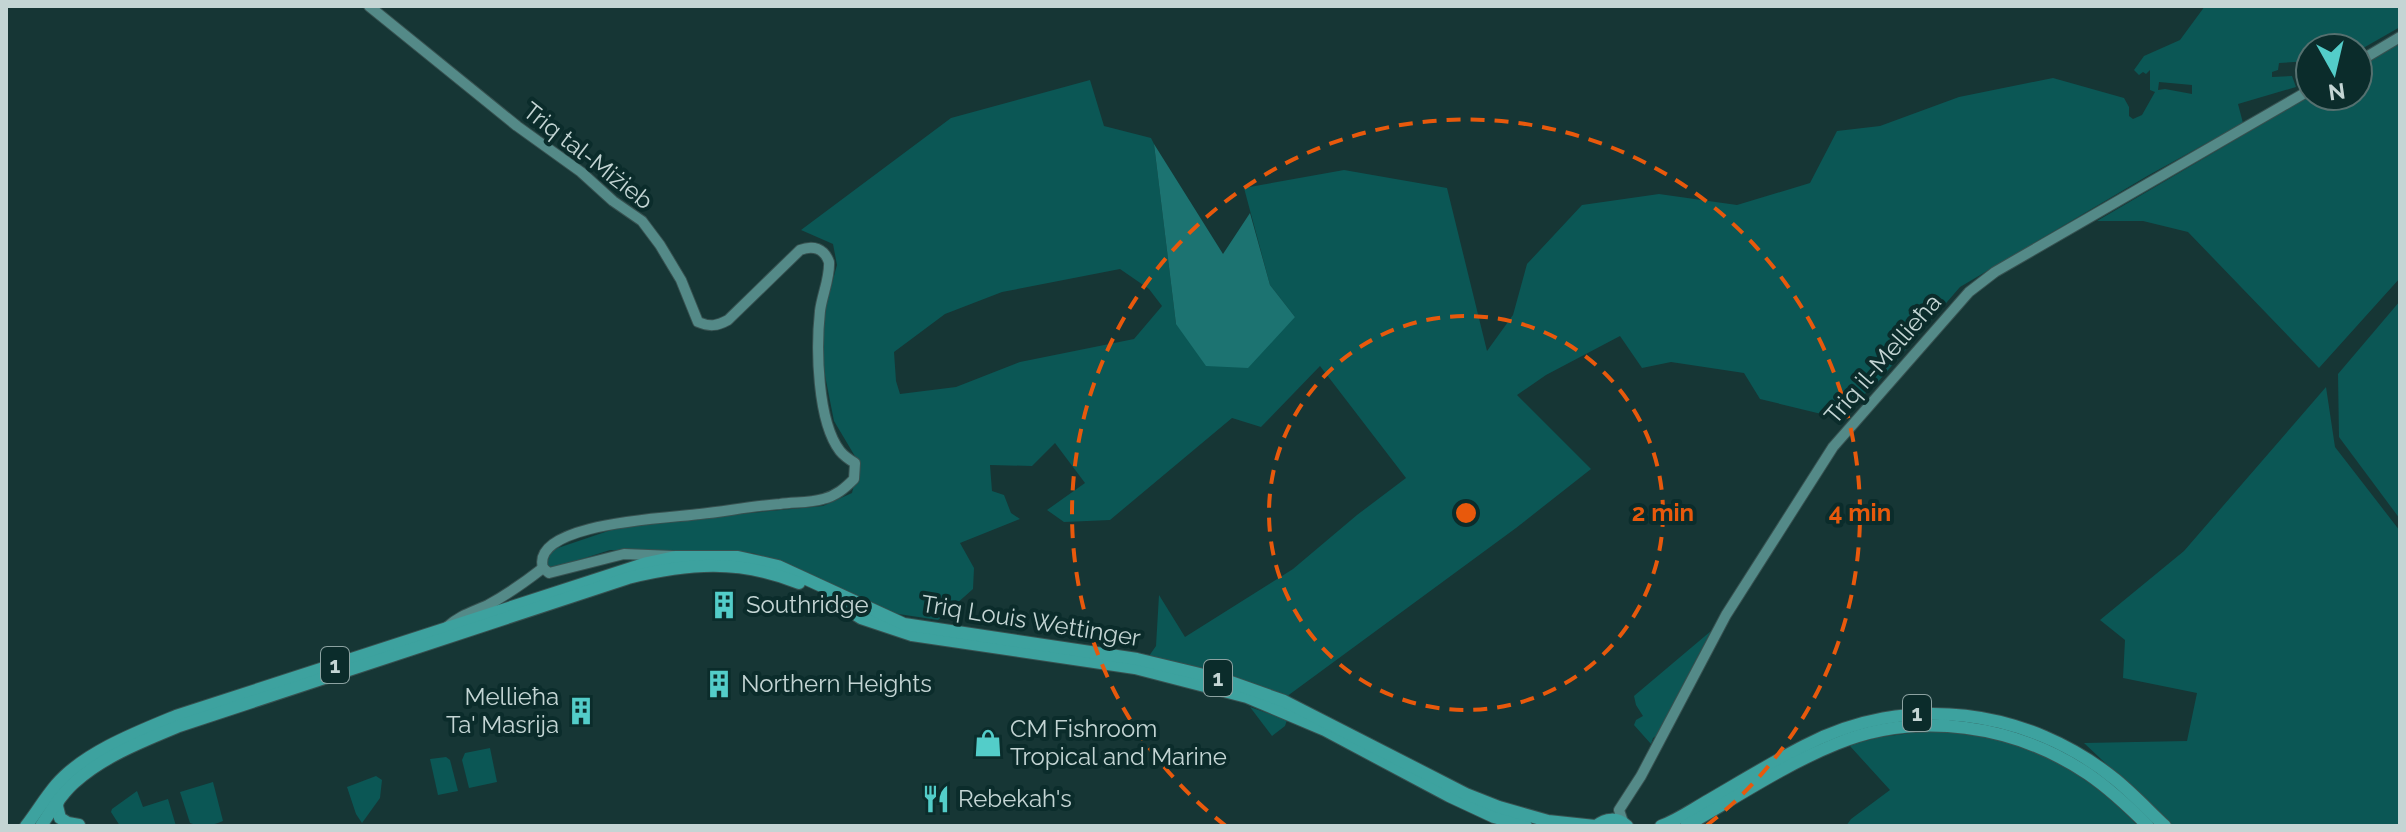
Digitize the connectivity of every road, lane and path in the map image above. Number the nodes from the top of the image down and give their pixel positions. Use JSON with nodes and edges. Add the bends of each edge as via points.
{"nodes":[{"id":1,"x":369,"y":6,"type":"edge"},
{"id":2,"x":2400,"y":37,"type":"edge"},
{"id":3,"x":2374,"y":52,"type":"edge"},
{"id":4,"x":2294,"y":99,"type":"edge"},
{"id":5,"x":675,"y":557,"type":"junction"},
{"id":6,"x":543,"y":568,"type":"junction"},
{"id":7,"x":444,"y":630,"type":"junction"},
{"id":8,"x":1627,"y":795,"type":"junction"},
{"id":9,"x":58,"y":801,"type":"junction"},
{"id":10,"x":1625,"y":824,"type":"edge"},
{"id":11,"x":79,"y":825,"type":"edge"},
{"id":12,"x":1597,"y":825,"type":"edge"},
{"id":13,"x":26,"y":826,"type":"edge"},
{"id":14,"x":41,"y":826,"type":"edge"},
{"id":15,"x":1526,"y":826,"type":"edge"},
{"id":16,"x":1661,"y":826,"type":"edge"},
{"id":17,"x":1686,"y":826,"type":"edge"},
{"id":18,"x":2148,"y":826,"type":"edge"},
{"id":19,"x":2165,"y":826,"type":"edge"}],
"edges":[{"from":1,"to":6,"type":"street","name":"Triq tal-Miżieb","via":[[642,221],[681,280],[698,322],[708,326],[728,320],[800,250],[816,248],[829,262],[820,313],[821,389],[832,436],[841,453],[855,463],[854,479],[844,490],[823,499],[609,525],[552,544],[545,550]]},
{"from":2,"to":3,"type":"street"},
{"from":4,"to":8,"type":"street","name":"Triq il-Mellieħa","via":[[1969,292],[1833,447],[1726,615]]},
{"from":5,"to":6,"type":"street","via":[[624,554],[549,573]]},
{"from":5,"to":7,"type":"highway","name":"Triq Louis Wettinger","number":"1"},
{"from":5,"to":12,"type":"highway","name":"Triq Louis Wettinger","number":"1","via":[[738,557],[778,566],[904,624],[1137,659],[1225,680],[1284,701],[1499,807],[1548,821]]},
{"from":6,"to":7,"type":"street","name":"Triq tal-Miżieb"},
{"from":7,"to":13,"type":"highway","name":"Triq Louis Wettinger","number":"1","via":[[143,730],[76,767]]},
{"from":8,"to":10,"type":"street","name":"Triq il-Mellieħa","via":[[1619,810]]},
{"from":8,"to":12,"type":"street","name":"Triq il-Mellieħa"},
{"from":9,"to":11,"type":"highway","via":[[60,818]]},
{"from":9,"to":14,"type":"highway","name":"Triq Louis Wettinger","number":"1"},
{"from":9,"to":15,"type":"highway","name":"Triq Louis Wettinger","number":"1","via":[[73,783],[113,756],[179,726],[628,578],[674,567],[723,564],[794,581],[861,618],[912,635],[1135,668],[1247,697],[1325,730],[1494,817]]},
{"from":10,"to":12,"type":"highway","name":"Triq Louis Wettinger","via":[[1608,819]]},
{"from":16,"to":19,"type":"highway","number":"1","via":[[1838,730],[1937,712],[2006,722],[2063,744],[2116,780]]},
{"from":17,"to":18,"type":"highway","number":"1","via":[[1809,755],[1863,735],[1919,724],[1981,730],[2057,755],[2089,774]]}]}
